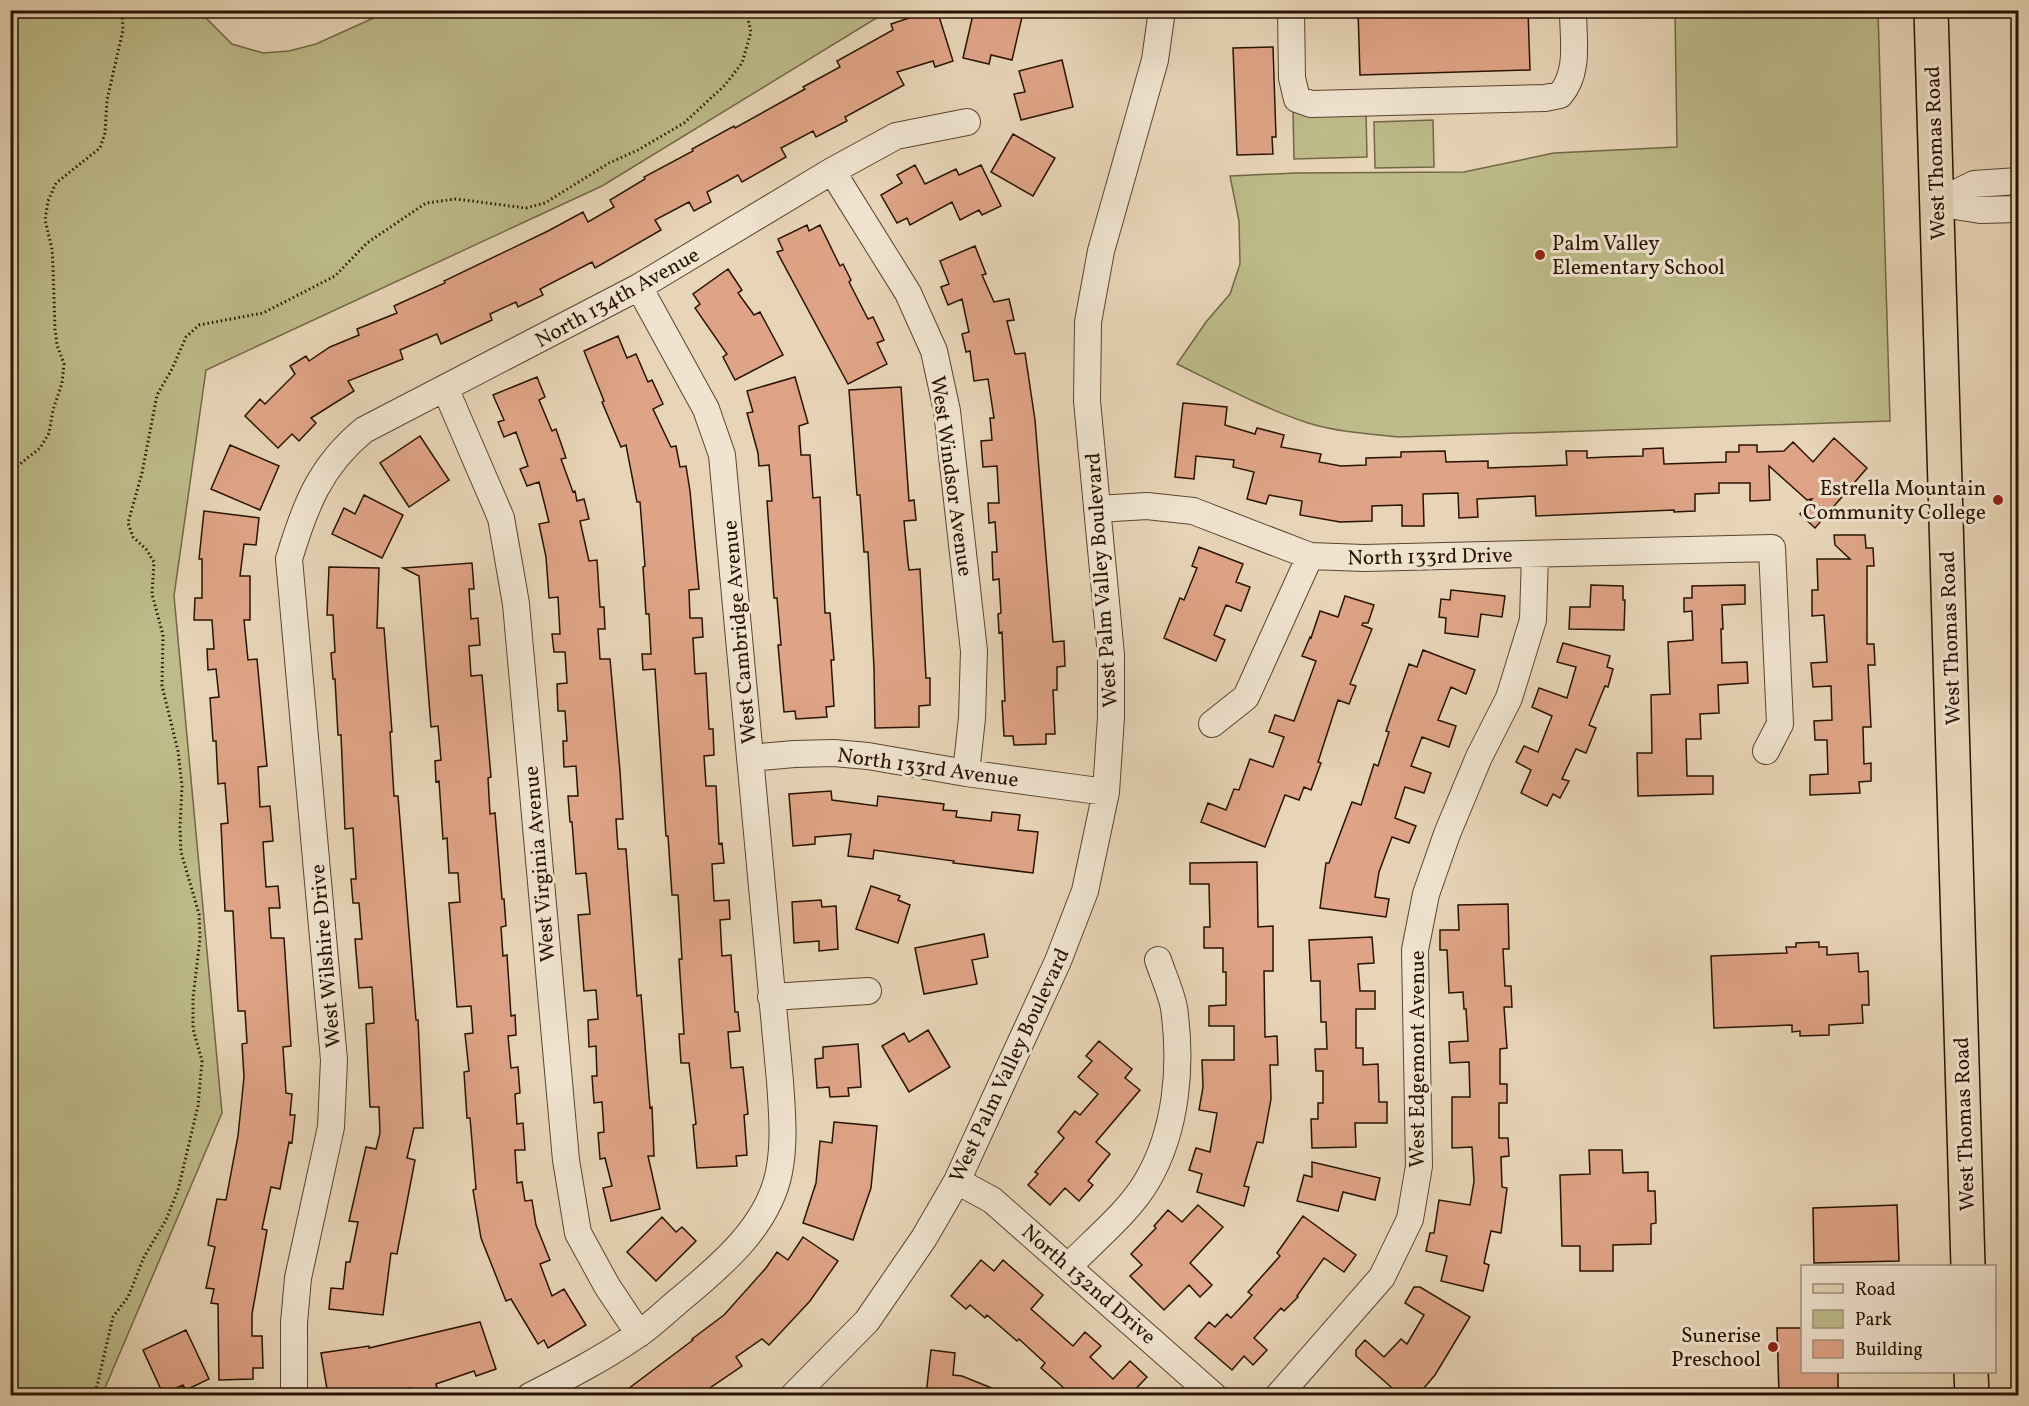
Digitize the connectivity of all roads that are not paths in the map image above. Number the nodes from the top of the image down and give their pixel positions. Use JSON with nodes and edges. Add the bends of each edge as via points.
{"nodes":[{"id":1,"x":1162,"y":10,"type":"edge"},
{"id":2,"x":1291,"y":10,"type":"edge"},
{"id":3,"x":1573,"y":10,"type":"edge"},
{"id":4,"x":1931,"y":10,"type":"edge"},
{"id":5,"x":967,"y":122,"type":"dead end"},
{"id":6,"x":832,"y":171,"type":"junction"},
{"id":7,"x":2019,"y":181,"type":"edge"},
{"id":8,"x":1936,"y":203,"type":"junction"},
{"id":9,"x":2019,"y":209,"type":"edge"},
{"id":10,"x":639,"y":287,"type":"junction"},
{"id":11,"x":445,"y":388,"type":"junction"},
{"id":12,"x":1097,"y":509,"type":"junction"},
{"id":13,"x":302,"y":516,"type":"joint"},
{"id":14,"x":1535,"y":554,"type":"junction"},
{"id":15,"x":1310,"y":556,"type":"junction"},
{"id":16,"x":1212,"y":724,"type":"dead end"},
{"id":17,"x":1766,"y":751,"type":"dead end"},
{"id":18,"x":750,"y":758,"type":"junction"},
{"id":19,"x":966,"y":773,"type":"junction"},
{"id":20,"x":1106,"y":792,"type":"junction"},
{"id":21,"x":1158,"y":960,"type":"dead end"},
{"id":22,"x":868,"y":991,"type":"dead end"},
{"id":23,"x":771,"y":997,"type":"junction"},
{"id":24,"x":957,"y":1181,"type":"junction"},
{"id":25,"x":1968,"y":1265,"type":"edge"},
{"id":26,"x":1070,"y":1266,"type":"junction"},
{"id":27,"x":639,"y":1334,"type":"junction"},
{"id":28,"x":1971,"y":1373,"type":"edge"},
{"id":29,"x":294,"y":1395,"type":"edge"},
{"id":30,"x":530,"y":1395,"type":"edge"},
{"id":31,"x":793,"y":1395,"type":"edge"},
{"id":32,"x":1215,"y":1395,"type":"edge"},
{"id":33,"x":1278,"y":1395,"type":"edge"},
{"id":34,"x":1972,"y":1395,"type":"edge"}],
"edges":[{"from":1,"to":12,"type":"street","name":"West Palm Valley Boulevard","via":[[1155,60],[1101,251],[1088,322],[1087,401]]},
{"from":2,"to":3,"type":"street","via":[[1292,78],[1298,99],[1311,104],[1560,95],[1573,71]]},
{"from":4,"to":8,"type":"main road","name":"West Thomas Road"},
{"from":5,"to":6,"type":"street","name":"North 134th Avenue","via":[[896,136]]},
{"from":6,"to":10,"type":"street","name":"North 134th Avenue"},
{"from":6,"to":19,"type":"street","name":"West Windsor Avenue","via":[[908,293],[934,351],[947,411],[974,651]]},
{"from":7,"to":8,"type":"street","via":[[1974,184]]},
{"from":8,"to":9,"type":"street","via":[[1980,210]]},
{"from":8,"to":25,"type":"main road","name":"West Thomas Road"},
{"from":10,"to":11,"type":"street","name":"North 134th Avenue"},
{"from":10,"to":18,"type":"street","name":"West Cambridge Avenue","via":[[706,409],[722,455]]},
{"from":11,"to":13,"type":"street","name":"North 134th Avenue","via":[[364,430],[344,446],[324,472]]},
{"from":11,"to":27,"type":"street","name":"West Virginia Avenue","via":[[501,518],[516,604],[566,1160],[578,1233]]},
{"from":12,"to":15,"type":"street","name":"North 133rd Drive","via":[[1147,506],[1193,511]]},
{"from":12,"to":20,"type":"street","name":"West Palm Valley Boulevard","via":[[1111,655],[1112,717]]},
{"from":13,"to":29,"type":"street","name":"West Wilshire Drive","via":[[289,560],[334,1060],[331,1127],[298,1278]]},
{"from":14,"to":15,"type":"street","name":"North 133rd Drive"},
{"from":14,"to":17,"type":"street","name":"North 133rd Drive","via":[[1772,548],[1780,724]]},
{"from":14,"to":33,"type":"street","name":"West Edgemont Avenue","via":[[1533,621],[1509,698],[1447,834],[1426,894],[1415,950],[1419,1166],[1410,1219],[1382,1277]]},
{"from":15,"to":16,"type":"street","via":[[1246,697]]},
{"from":18,"to":19,"type":"street","name":"North 133rd Avenue","via":[[834,753]]},
{"from":18,"to":23,"type":"street","name":"West Cambridge Avenue"},
{"from":19,"to":20,"type":"street","name":"North 133rd Avenue"},
{"from":20,"to":24,"type":"street","name":"West Palm Valley Boulevard","via":[[1082,901]]},
{"from":21,"to":26,"type":"street","via":[[1173,1005],[1177,1056],[1173,1104],[1163,1147],[1146,1182]]},
{"from":22,"to":23,"type":"street"},
{"from":23,"to":27,"type":"street","name":"West Cambridge Avenue","via":[[783,1132],[779,1174],[759,1219],[738,1246]]},
{"from":24,"to":26,"type":"street","name":"North 132nd Drive","via":[[992,1200]]},
{"from":24,"to":31,"type":"street","name":"West Palm Valley Boulevard","via":[[924,1238],[867,1321]]},
{"from":26,"to":32,"type":"street","name":"North 132nd Drive"},
{"from":27,"to":30,"type":"street","name":"West Cambridge Avenue"},
{"from":28,"to":34,"type":"main road"}]}
